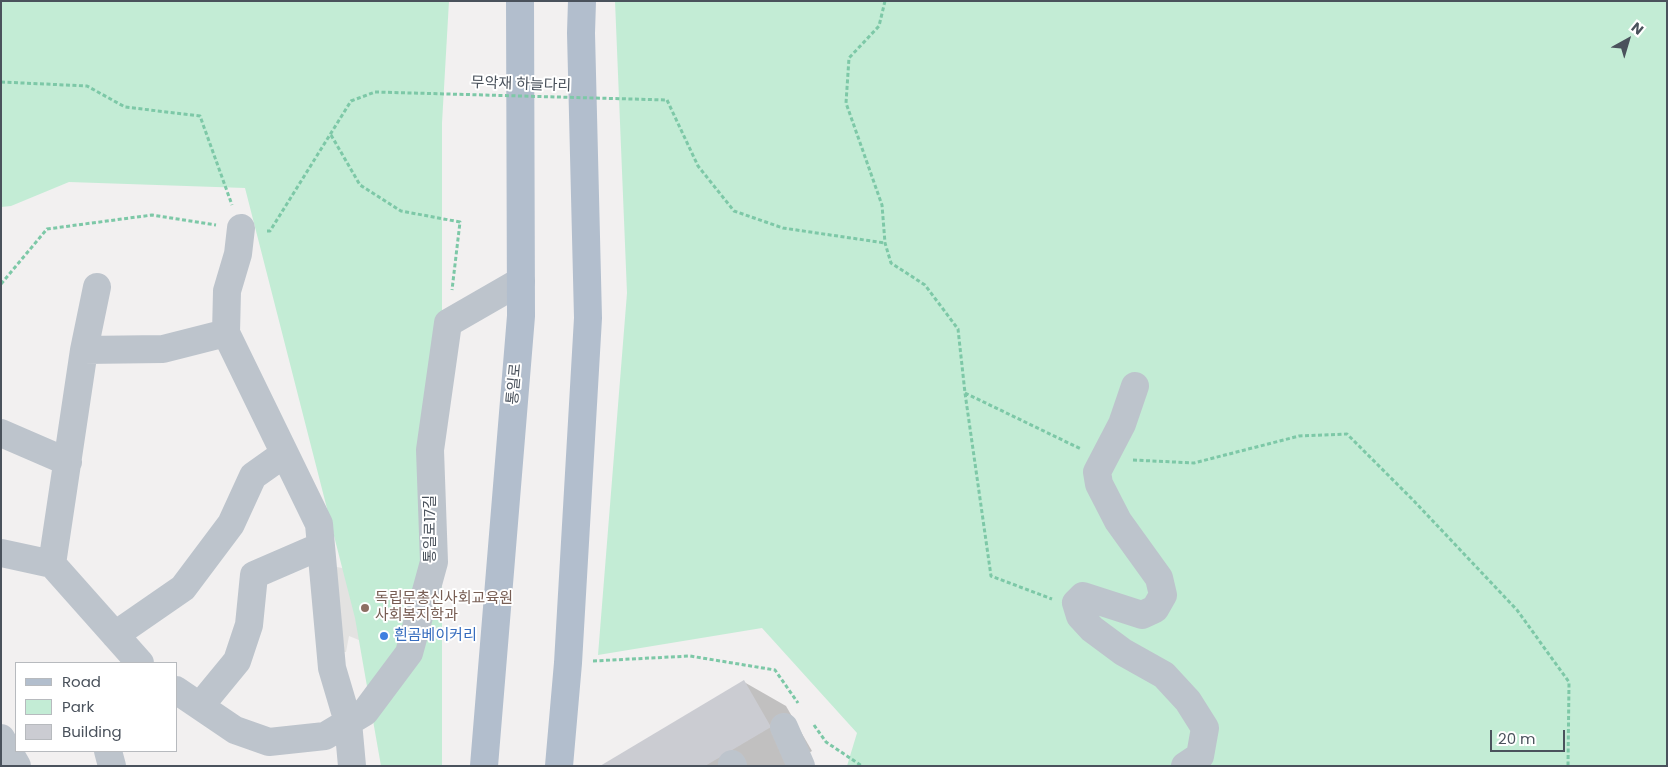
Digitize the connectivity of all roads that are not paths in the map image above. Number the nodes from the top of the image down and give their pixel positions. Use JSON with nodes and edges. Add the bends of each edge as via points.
{"nodes":[{"id":1,"x":520,"y":1,"type":"edge"},
{"id":2,"x":582,"y":1,"type":"edge"},
{"id":3,"x":241,"y":228,"type":"road end"},
{"id":4,"x":521,"y":281,"type":"junction"},
{"id":5,"x":96,"y":287,"type":"dead end"},
{"id":6,"x":226,"y":333,"type":"junction"},
{"id":7,"x":84,"y":350,"type":"junction"},
{"id":8,"x":1135,"y":386,"type":"dead end"},
{"id":9,"x":1,"y":433,"type":"edge"},
{"id":10,"x":284,"y":454,"type":"junction"},
{"id":11,"x":68,"y":462,"type":"junction"},
{"id":12,"x":321,"y":546,"type":"junction"},
{"id":13,"x":1,"y":552,"type":"edge"},
{"id":14,"x":52,"y":564,"type":"junction"},
{"id":15,"x":115,"y":635,"type":"junction"},
{"id":16,"x":139,"y":662,"type":"edge"},
{"id":17,"x":178,"y":691,"type":"edge"},
{"id":18,"x":200,"y":706,"type":"junction"},
{"id":19,"x":799,"y":718,"type":"road end"},
{"id":20,"x":348,"y":722,"type":"junction"},
{"id":21,"x":1,"y":738,"type":"edge"},
{"id":22,"x":108,"y":752,"type":"edge"},
{"id":23,"x":267,"y":754,"type":"edge"},
{"id":24,"x":17,"y":766,"type":"edge"},
{"id":25,"x":112,"y":766,"type":"edge"},
{"id":26,"x":352,"y":766,"type":"edge"},
{"id":27,"x":484,"y":766,"type":"edge"},
{"id":28,"x":559,"y":766,"type":"edge"},
{"id":29,"x":801,"y":766,"type":"edge"},
{"id":30,"x":1185,"y":766,"type":"edge"}],
"edges":[{"from":1,"to":4,"type":"main road","name":"통일로"},
{"from":2,"to":28,"type":"main road","via":[[588,318]]},
{"from":3,"to":6,"type":"street","via":[[238,254],[227,290]]},
{"from":4,"to":20,"type":"street","name":"통일로17길","via":[[448,323],[430,450],[434,562],[409,653],[365,712]]},
{"from":4,"to":27,"type":"main road","name":"통일로","via":[[521,316]]},
{"from":5,"to":7,"type":"street"},
{"from":6,"to":7,"type":"street","via":[[163,349]]},
{"from":6,"to":10,"type":"street"},
{"from":7,"to":11,"type":"street"},
{"from":8,"to":30,"type":"street","via":[[1122,424],[1097,472],[1099,484],[1118,521],[1159,578],[1163,595],[1154,609],[1142,614],[1083,596],[1076,603],[1080,616],[1092,628],[1123,652],[1164,675],[1188,701],[1205,728],[1200,756]]},
{"from":9,"to":11,"type":"street"},
{"from":10,"to":12,"type":"street","via":[[319,524]]},
{"from":10,"to":15,"type":"street","via":[[253,476],[231,524],[183,588]]},
{"from":11,"to":14,"type":"street"},
{"from":12,"to":18,"type":"street","via":[[254,575],[249,625],[236,661]]},
{"from":12,"to":20,"type":"street","via":[[332,668]]},
{"from":13,"to":14,"type":"street"},
{"from":14,"to":15,"type":"street"},
{"from":15,"to":16,"type":"street"},
{"from":17,"to":18,"type":"street","name":"통일로17길"},
{"from":18,"to":23,"type":"street","name":"통일로17길"},
{"from":19,"to":29,"type":"street"},
{"from":20,"to":23,"type":"street","name":"통일로17길","via":[[325,736]]},
{"from":20,"to":26,"type":"street"},
{"from":21,"to":24,"type":"street"},
{"from":22,"to":25,"type":"street"}]}
